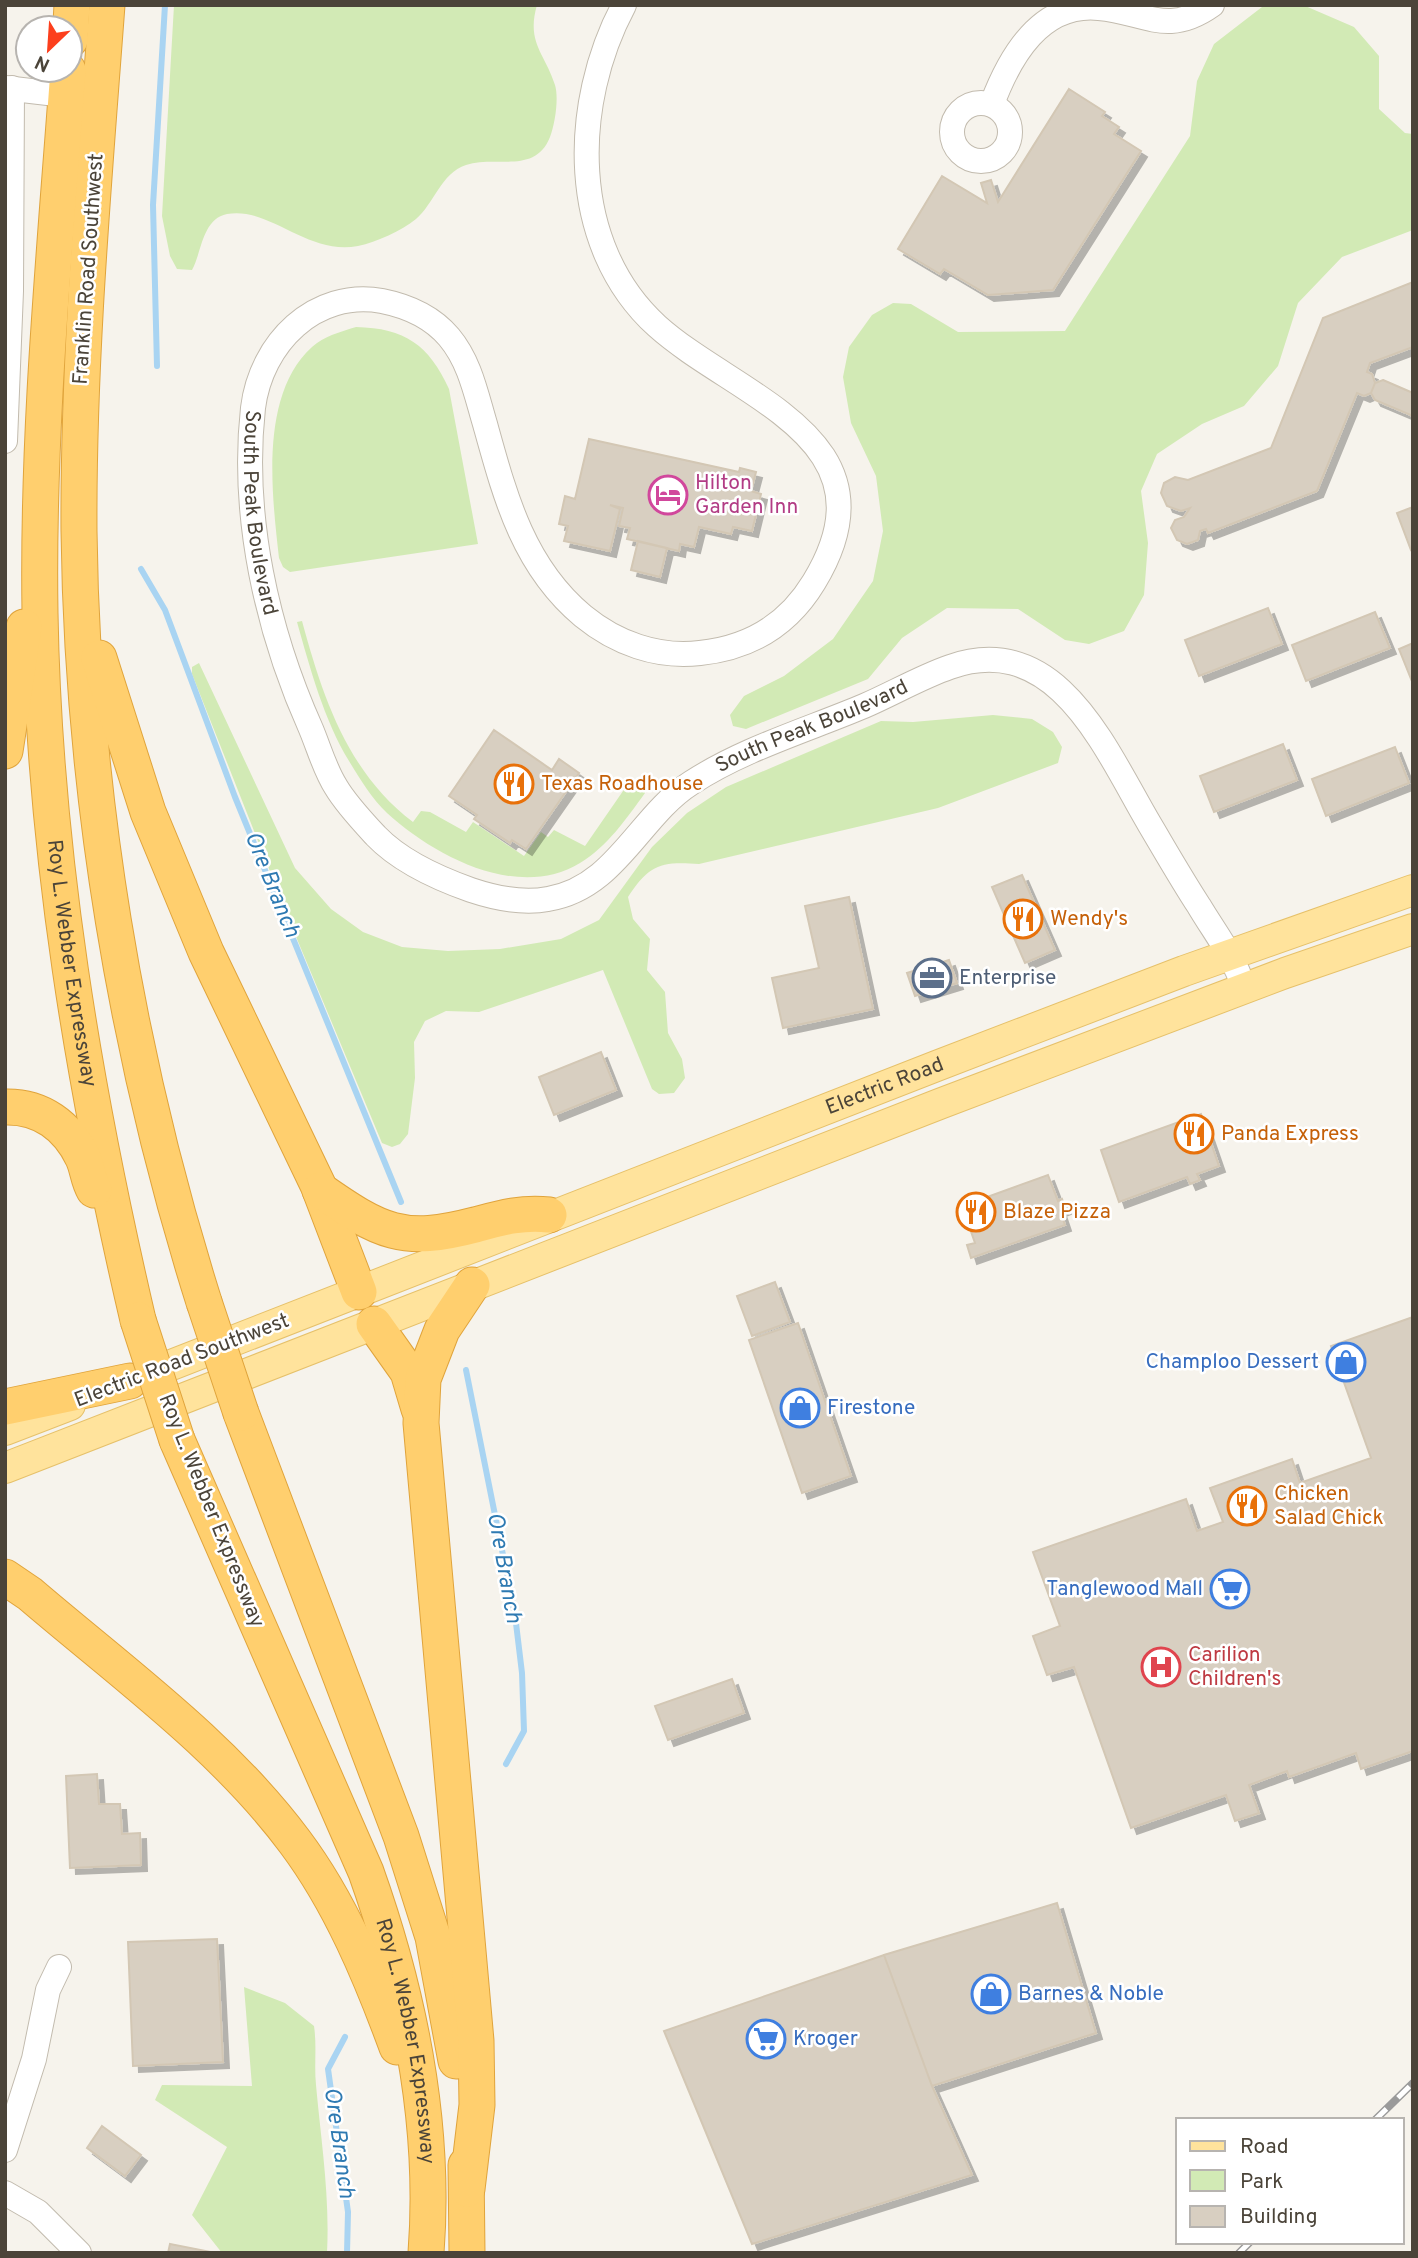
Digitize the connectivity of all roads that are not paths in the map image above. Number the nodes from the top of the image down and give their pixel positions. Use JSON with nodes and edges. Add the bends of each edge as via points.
{"nodes":[{"id":1,"x":107,"y":5,"type":"edge"},
{"id":2,"x":624,"y":5,"type":"edge"},
{"id":3,"x":1212,"y":5,"type":"edge"},
{"id":4,"x":55,"y":84,"type":"edge"},
{"id":5,"x":67,"y":84,"type":"edge"},
{"id":6,"x":69,"y":84,"type":"edge"},
{"id":7,"x":8,"y":88,"type":"edge"},
{"id":8,"x":100,"y":99,"type":"junction"},
{"id":9,"x":992,"y":104,"type":"dead end"},
{"id":10,"x":5,"y":440,"type":"edge"},
{"id":11,"x":41,"y":499,"type":"junction"},
{"id":12,"x":79,"y":534,"type":"junction"},
{"id":13,"x":5,"y":751,"type":"edge"},
{"id":14,"x":1413,"y":890,"type":"edge"},
{"id":15,"x":1413,"y":929,"type":"edge"},
{"id":16,"x":1232,"y":954,"type":"junction"},
{"id":17,"x":1244,"y":988,"type":"junction"},
{"id":18,"x":5,"y":1107,"type":"edge"},
{"id":19,"x":320,"y":1190,"type":"junction"},
{"id":20,"x":549,"y":1215,"type":"junction"},
{"id":21,"x":117,"y":1230,"type":"junction"},
{"id":22,"x":472,"y":1285,"type":"junction"},
{"id":23,"x":359,"y":1292,"type":"junction"},
{"id":24,"x":374,"y":1324,"type":"junction"},
{"id":25,"x":130,"y":1381,"type":"junction"},
{"id":26,"x":5,"y":1407,"type":"edge"},
{"id":27,"x":421,"y":1423,"type":"junction"},
{"id":28,"x":5,"y":1430,"type":"edge"},
{"id":29,"x":5,"y":1468,"type":"edge"},
{"id":30,"x":5,"y":1577,"type":"edge"},
{"id":31,"x":59,"y":1967,"type":"dead end"},
{"id":32,"x":424,"y":2119,"type":"junction"},
{"id":33,"x":5,"y":2150,"type":"edge"},
{"id":34,"x":467,"y":2189,"type":"junction"},
{"id":35,"x":5,"y":2193,"type":"edge"},
{"id":36,"x":79,"y":2253,"type":"edge"},
{"id":37,"x":426,"y":2253,"type":"edge"},
{"id":38,"x":467,"y":2253,"type":"edge"}],
"edges":[{"from":1,"to":8,"type":"highway","name":"Franklin Road Southwest"},
{"from":2,"to":16,"type":"street","name":"South Peak Boulevard","via":[[605,40],[591,93],[586,154],[599,237],[620,281],[653,323],[764,399],[797,425],[824,455],[838,491],[836,527],[823,568],[801,604],[771,630],[732,649],[687,655],[645,650],[604,633],[566,601],[537,566],[516,527],[468,367],[446,332],[409,307],[368,299],[326,304],[293,326],[268,356],[254,398],[252,514],[267,600],[295,694],[336,788],[381,841],[436,878],[498,899],[549,900],[591,883],[629,849],[685,786],[731,761],[952,666],[989,660],[1023,664],[1056,684],[1088,720],[1205,917]]},
{"from":3,"to":9,"type":"street","via":[[1178,22],[1153,22],[1098,8],[1051,18],[1026,40]]},
{"from":4,"to":7,"type":"street"},
{"from":5,"to":11,"type":"highway","name":"Franklin Road Southwest"},
{"from":6,"to":8,"type":"street"},
{"from":7,"to":10,"type":"street","via":[[11,291]]},
{"from":8,"to":12,"type":"highway","name":"Franklin Road Southwest","via":[[81,387]]},
{"from":11,"to":13,"type":"highway"},
{"from":11,"to":21,"type":"highway","name":"Roy L. Webber Expressway","via":[[40,613],[51,815]]},
{"from":12,"to":19,"type":"highway","via":[[100,666],[148,812],[206,952]]},
{"from":12,"to":34,"type":"highway","name":"Roy L. Webber Expressway","bridge":true,"via":[[88,706],[119,950],[139,1053],[204,1302],[241,1413],[401,1836],[433,1937],[458,2079]]},
{"from":14,"to":16,"type":"main road","name":"Electric Road"},
{"from":15,"to":17,"type":"main road","name":"Electric Road"},
{"from":16,"to":17,"type":"street","name":"South Peak Boulevard"},
{"from":16,"to":20,"type":"main road","name":"Electric Road"},
{"from":17,"to":22,"type":"main road","name":"Electric Road"},
{"from":18,"to":21,"type":"highway","via":[[36,1111],[61,1126],[83,1159],[90,1182]]},
{"from":19,"to":20,"type":"highway","via":[[354,1214],[406,1234],[436,1235],[525,1212]]},
{"from":19,"to":23,"type":"highway"},
{"from":20,"to":23,"type":"main road","name":"Electric Road"},
{"from":21,"to":32,"type":"highway","name":"Roy L. Webber Expressway","bridge":true,"via":[[138,1320],[177,1440],[366,1872],[403,1993]]},
{"from":22,"to":24,"type":"main road"},
{"from":22,"to":27,"type":"highway","via":[[442,1330],[423,1379]]},
{"from":23,"to":24,"type":"main road"},
{"from":23,"to":25,"type":"main road","name":"Electric Road Southwest"},
{"from":24,"to":27,"type":"highway","via":[[408,1372]]},
{"from":24,"to":29,"type":"main road"},
{"from":25,"to":26,"type":"highway"},
{"from":25,"to":28,"type":"main road","name":"Electric Road Southwest"},
{"from":27,"to":34,"type":"highway","via":[[476,2041],[477,2105]]},
{"from":30,"to":32,"type":"highway","via":[[195,1735],[283,1826],[325,1888],[361,1958]]},
{"from":31,"to":33,"type":"street","via":[[48,1990],[34,2059]]},
{"from":32,"to":37,"type":"highway","name":"Roy L. Webber Expressway"},
{"from":34,"to":38,"type":"highway","name":"Roy L. Webber Expressway"},
{"from":35,"to":36,"type":"street","via":[[37,2212]]}]}
